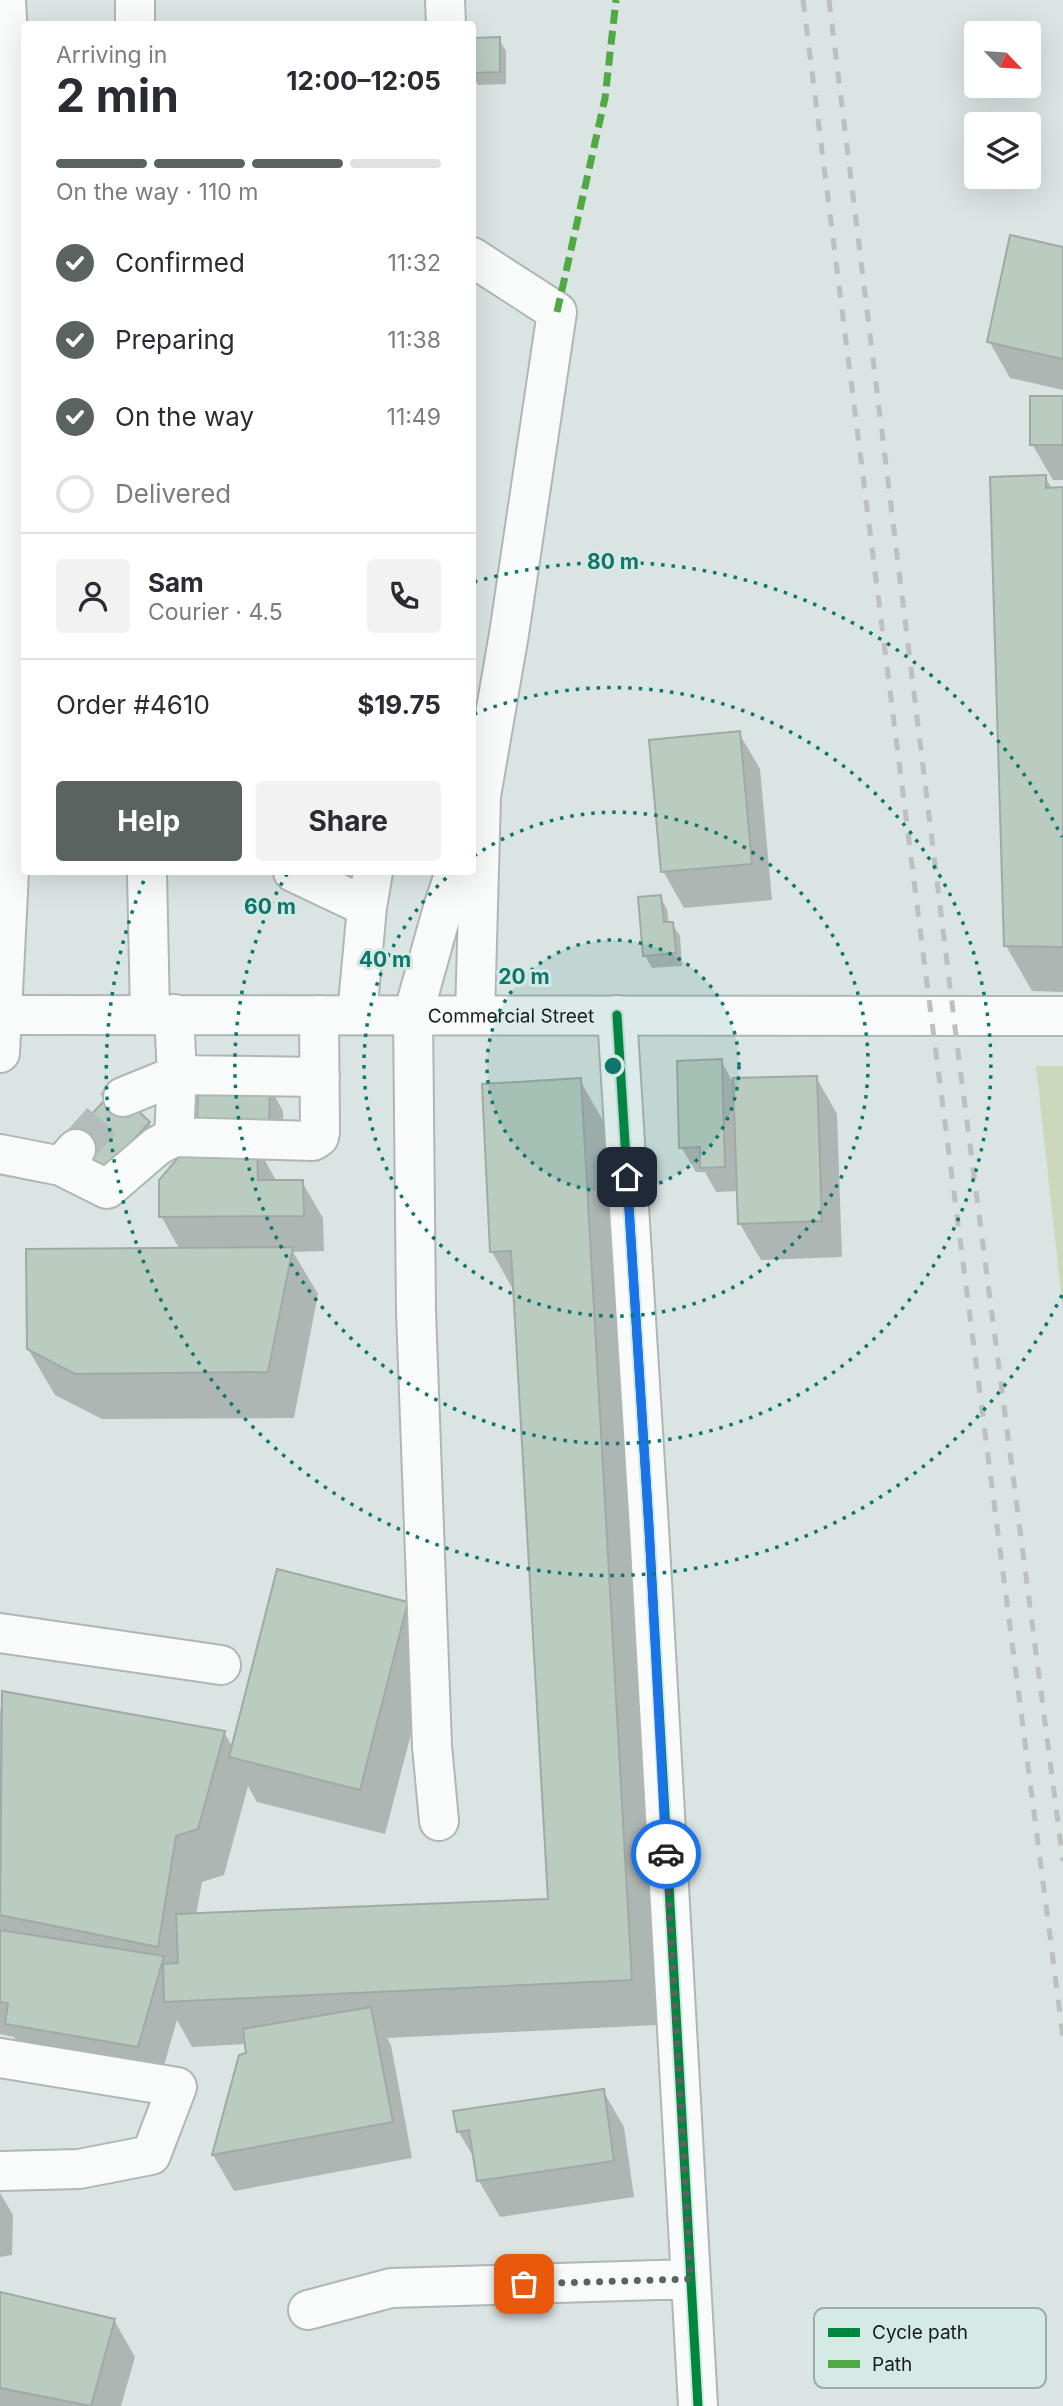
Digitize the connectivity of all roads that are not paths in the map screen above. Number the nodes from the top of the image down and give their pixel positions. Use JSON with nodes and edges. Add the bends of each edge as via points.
{"nodes":[{"id":1,"x":6,"y":0,"type":"edge"},
{"id":2,"x":135,"y":0,"type":"edge"},
{"id":3,"x":445,"y":0,"type":"edge"},
{"id":4,"x":135,"y":21,"type":"edge"},
{"id":5,"x":446,"y":21,"type":"edge"},
{"id":6,"x":476,"y":260,"type":"edge"},
{"id":7,"x":21,"y":261,"type":"edge"},
{"id":8,"x":21,"y":476,"type":"edge"},
{"id":9,"x":20,"y":587,"type":"edge"},
{"id":10,"x":477,"y":808,"type":"edge"},
{"id":11,"x":18,"y":847,"type":"edge"},
{"id":12,"x":147,"y":875,"type":"edge"},
{"id":13,"x":454,"y":875,"type":"edge"},
{"id":14,"x":315,"y":877,"type":"edge"},
{"id":15,"x":370,"y":889,"type":"edge"},
{"id":16,"x":162,"y":1014,"type":"junction"},
{"id":17,"x":1,"y":1015,"type":"edge"},
{"id":18,"x":318,"y":1015,"type":"junction"},
{"id":19,"x":357,"y":1015,"type":"junction"},
{"id":20,"x":414,"y":1015,"type":"junction"},
{"id":21,"x":475,"y":1015,"type":"junction"},
{"id":22,"x":617,"y":1015,"type":"junction"},
{"id":23,"x":1063,"y":1016,"type":"edge"},
{"id":24,"x":0,"y":1053,"type":"edge"},
{"id":25,"x":177,"y":1075,"type":"junction"},
{"id":26,"x":320,"y":1077,"type":"junction"},
{"id":27,"x":123,"y":1097,"type":"tunnel mouth"},
{"id":28,"x":174,"y":1137,"type":"junction"},
{"id":29,"x":0,"y":1154,"type":"edge"},
{"id":30,"x":0,"y":1633,"type":"edge"},
{"id":31,"x":221,"y":1665,"type":"dead end"},
{"id":32,"x":439,"y":1821,"type":"dead end"},
{"id":33,"x":0,"y":2058,"type":"edge"},
{"id":34,"x":0,"y":2171,"type":"edge"},
{"id":35,"x":691,"y":2279,"type":"junction"},
{"id":36,"x":309,"y":2310,"type":"dead end"},
{"id":37,"x":698,"y":2406,"type":"edge"}],
"edges":[{"from":1,"to":7,"type":"main road"},
{"from":2,"to":4,"type":"main road"},
{"from":3,"to":5,"type":"main road"},
{"from":6,"to":10,"type":"main road","via":[[556,312],[509,634]]},
{"from":7,"to":8,"type":"main road"},
{"from":8,"to":9,"type":"main road"},
{"from":9,"to":11,"type":"main road","via":[[15,751]]},
{"from":10,"to":21,"type":"main road"},
{"from":11,"to":17,"type":"main road"},
{"from":12,"to":16,"type":"main road"},
{"from":13,"to":20,"type":"main road"},
{"from":14,"to":15,"type":"main road"},
{"from":15,"to":19,"type":"main road"},
{"from":16,"to":17,"type":"main road","name":"Commercial Street"},
{"from":16,"to":18,"type":"main road","name":"Commercial Street"},
{"from":16,"to":25,"type":"main road"},
{"from":17,"to":24,"type":"main road"},
{"from":18,"to":19,"type":"main road","name":"Commercial Street"},
{"from":18,"to":26,"type":"main road"},
{"from":19,"to":20,"type":"main road","name":"Commercial Street"},
{"from":20,"to":21,"type":"main road","name":"Commercial Street"},
{"from":20,"to":32,"type":"main road","via":[[416,1311],[432,1746]]},
{"from":21,"to":22,"type":"main road","name":"Commercial Street"},
{"from":22,"to":23,"type":"main road","name":"Commercial Street"},
{"from":22,"to":35,"type":"main road"},
{"from":25,"to":26,"type":"main road"},
{"from":25,"to":27,"type":"main road"},
{"from":25,"to":28,"type":"main road"},
{"from":26,"to":28,"type":"main road","via":[[317,1139]]},
{"from":28,"to":29,"type":"main road","via":[[107,1189],[68,1158]]},
{"from":30,"to":31,"type":"main road"},
{"from":33,"to":34,"type":"main road","via":[[177,2087],[151,2155],[79,2169]]},
{"from":35,"to":36,"type":"main road","via":[[391,2288]]},
{"from":35,"to":37,"type":"main road"}]}
